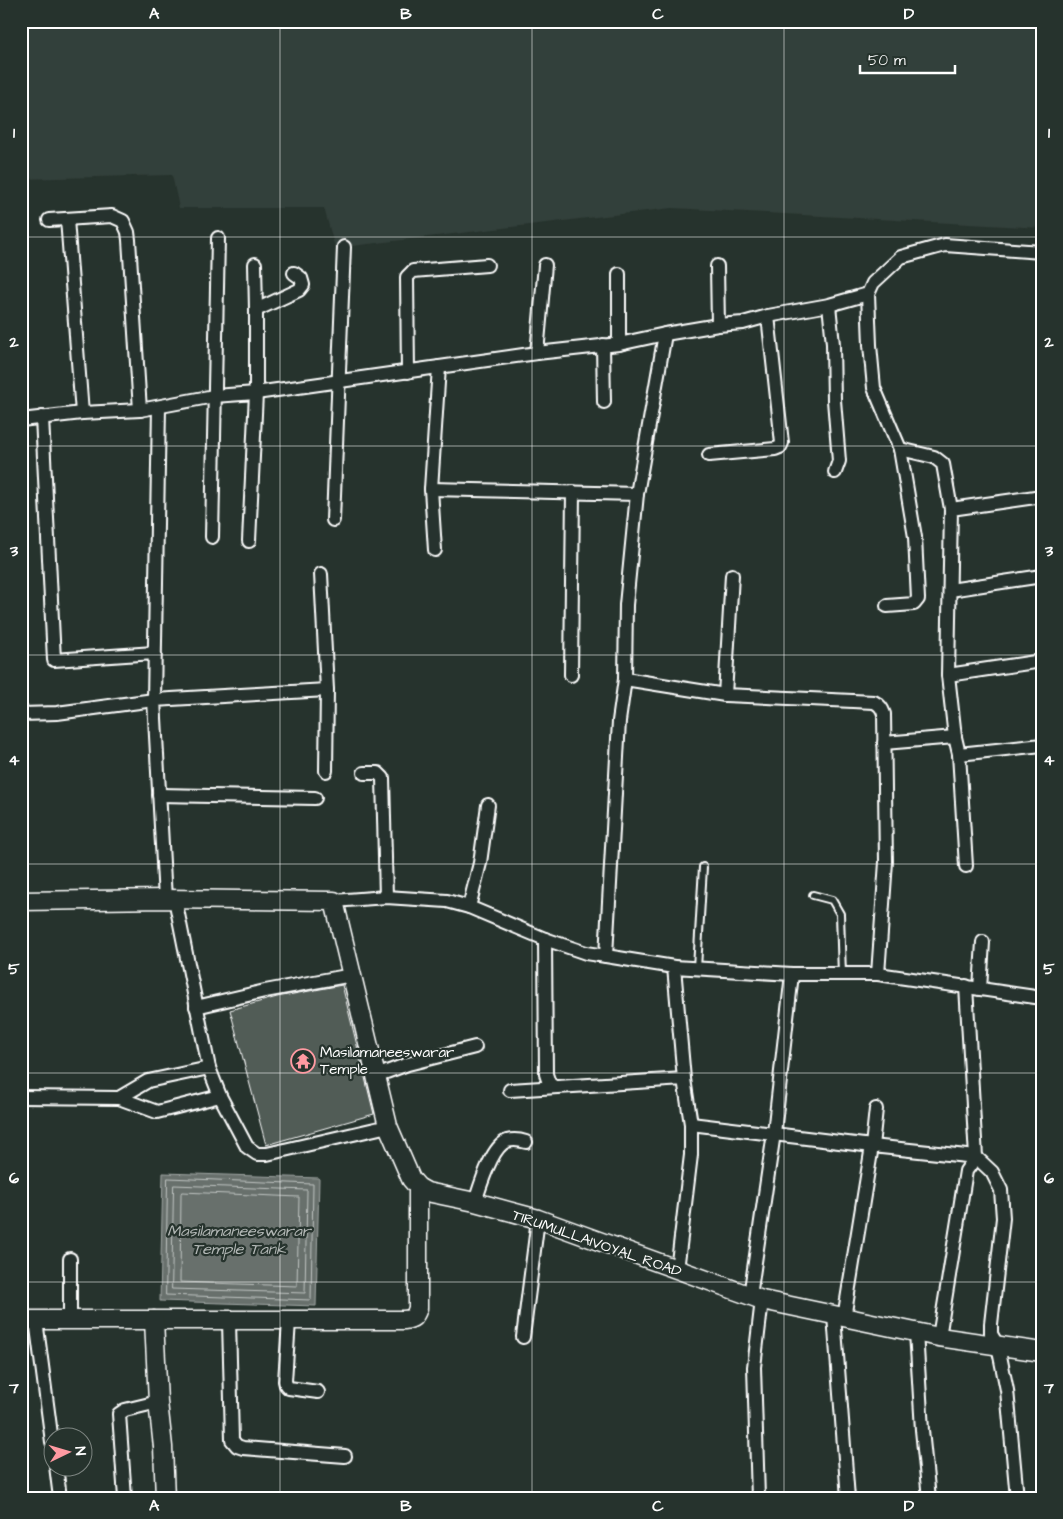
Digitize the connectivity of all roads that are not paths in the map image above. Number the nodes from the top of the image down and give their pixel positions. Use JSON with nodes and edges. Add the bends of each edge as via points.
{"nodes":[{"id":1,"x":67,"y":219,"type":"junction"},
{"id":2,"x":49,"y":220,"type":"dead end"},
{"id":3,"x":218,"y":238,"type":"dead end"},
{"id":4,"x":344,"y":247,"type":"dead end"},
{"id":5,"x":1042,"y":252,"type":"edge"},
{"id":6,"x":255,"y":264,"type":"dead end"},
{"id":7,"x":486,"y":265,"type":"dead end"},
{"id":8,"x":545,"y":265,"type":"dead end"},
{"id":9,"x":717,"y":266,"type":"dead end"},
{"id":10,"x":294,"y":273,"type":"dead end"},
{"id":11,"x":619,"y":274,"type":"dead end"},
{"id":12,"x":868,"y":294,"type":"junction"},
{"id":13,"x":829,"y":305,"type":"junction"},
{"id":14,"x":256,"y":310,"type":"junction"},
{"id":15,"x":768,"y":316,"type":"junction"},
{"id":16,"x":718,"y":325,"type":"junction"},
{"id":17,"x":665,"y":334,"type":"junction"},
{"id":18,"x":619,"y":344,"type":"junction"},
{"id":19,"x":604,"y":346,"type":"junction"},
{"id":20,"x":537,"y":353,"type":"junction"},
{"id":21,"x":439,"y":367,"type":"junction"},
{"id":22,"x":408,"y":372,"type":"junction"},
{"id":23,"x":339,"y":382,"type":"junction"},
{"id":24,"x":256,"y":393,"type":"junction"},
{"id":25,"x":214,"y":396,"type":"junction"},
{"id":26,"x":604,"y":402,"type":"dead end"},
{"id":27,"x":159,"y":407,"type":"junction"},
{"id":28,"x":140,"y":410,"type":"junction"},
{"id":29,"x":82,"y":413,"type":"junction"},
{"id":30,"x":42,"y":418,"type":"junction"},
{"id":31,"x":21,"y":420,"type":"edge"},
{"id":32,"x":900,"y":449,"type":"junction"},
{"id":33,"x":709,"y":455,"type":"dead end"},
{"id":34,"x":835,"y":472,"type":"dead end"},
{"id":35,"x":431,"y":489,"type":"junction"},
{"id":36,"x":573,"y":492,"type":"junction"},
{"id":37,"x":637,"y":494,"type":"junction"},
{"id":38,"x":1042,"y":496,"type":"edge"},
{"id":39,"x":950,"y":509,"type":"junction"},
{"id":40,"x":333,"y":520,"type":"dead end"},
{"id":41,"x":212,"y":537,"type":"dead end"},
{"id":42,"x":250,"y":541,"type":"dead end"},
{"id":43,"x":435,"y":550,"type":"dead end"},
{"id":44,"x":321,"y":574,"type":"dead end"},
{"id":45,"x":732,"y":575,"type":"dead end"},
{"id":46,"x":1042,"y":576,"type":"edge"},
{"id":47,"x":950,"y":590,"type":"junction"},
{"id":48,"x":887,"y":606,"type":"dead end"},
{"id":49,"x":154,"y":653,"type":"junction"},
{"id":50,"x":1042,"y":661,"type":"edge"},
{"id":51,"x":570,"y":675,"type":"dead end"},
{"id":52,"x":948,"y":675,"type":"junction"},
{"id":53,"x":626,"y":679,"type":"junction"},
{"id":54,"x":327,"y":690,"type":"junction"},
{"id":55,"x":725,"y":695,"type":"junction"},
{"id":56,"x":154,"y":700,"type":"junction"},
{"id":57,"x":21,"y":714,"type":"edge"},
{"id":58,"x":955,"y":737,"type":"junction"},
{"id":59,"x":884,"y":743,"type":"junction"},
{"id":60,"x":1042,"y":745,"type":"edge"},
{"id":61,"x":960,"y":754,"type":"junction"},
{"id":62,"x":326,"y":771,"type":"dead end"},
{"id":63,"x":364,"y":773,"type":"dead end"},
{"id":64,"x":159,"y":795,"type":"junction"},
{"id":65,"x":315,"y":798,"type":"dead end"},
{"id":66,"x":488,"y":805,"type":"dead end"},
{"id":67,"x":966,"y":866,"type":"dead end"},
{"id":68,"x":703,"y":867,"type":"dead end"},
{"id":69,"x":814,"y":895,"type":"dead end"},
{"id":70,"x":386,"y":897,"type":"junction"},
{"id":71,"x":21,"y":899,"type":"edge"},
{"id":72,"x":170,"y":899,"type":"junction"},
{"id":73,"x":334,"y":901,"type":"junction"},
{"id":74,"x":470,"y":907,"type":"junction"},
{"id":75,"x":545,"y":939,"type":"junction"},
{"id":76,"x":983,"y":942,"type":"dead end"},
{"id":77,"x":606,"y":956,"type":"junction"},
{"id":78,"x":674,"y":967,"type":"junction"},
{"id":79,"x":697,"y":968,"type":"junction"},
{"id":80,"x":792,"y":974,"type":"junction"},
{"id":81,"x":878,"y":974,"type":"junction"},
{"id":82,"x":352,"y":975,"type":"junction"},
{"id":83,"x":842,"y":975,"type":"junction"},
{"id":84,"x":966,"y":986,"type":"junction"},
{"id":85,"x":980,"y":989,"type":"junction"},
{"id":86,"x":1042,"y":998,"type":"edge"},
{"id":87,"x":196,"y":1007,"type":"junction"},
{"id":88,"x":474,"y":1048,"type":"dead end"},
{"id":89,"x":209,"y":1068,"type":"junction"},
{"id":90,"x":376,"y":1076,"type":"junction"},
{"id":91,"x":684,"y":1079,"type":"junction"},
{"id":92,"x":553,"y":1086,"type":"junction"},
{"id":93,"x":510,"y":1090,"type":"dead end"},
{"id":94,"x":220,"y":1096,"type":"junction"},
{"id":95,"x":21,"y":1097,"type":"edge"},
{"id":96,"x":119,"y":1098,"type":"junction"},
{"id":97,"x":876,"y":1109,"type":"dead end"},
{"id":98,"x":691,"y":1124,"type":"junction"},
{"id":99,"x":388,"y":1126,"type":"junction"},
{"id":100,"x":774,"y":1133,"type":"junction"},
{"id":101,"x":526,"y":1142,"type":"dead end"},
{"id":102,"x":872,"y":1146,"type":"junction"},
{"id":103,"x":976,"y":1157,"type":"junction"},
{"id":104,"x":418,"y":1187,"type":"junction"},
{"id":105,"x":475,"y":1202,"type":"junction"},
{"id":106,"x":538,"y":1219,"type":"junction"},
{"id":107,"x":70,"y":1259,"type":"dead end"},
{"id":108,"x":677,"y":1270,"type":"junction"},
{"id":109,"x":756,"y":1298,"type":"junction"},
{"id":110,"x":839,"y":1317,"type":"junction"},
{"id":111,"x":28,"y":1320,"type":"edge"},
{"id":112,"x":70,"y":1320,"type":"junction"},
{"id":113,"x":154,"y":1320,"type":"junction"},
{"id":114,"x":289,"y":1320,"type":"junction"},
{"id":115,"x":229,"y":1321,"type":"junction"},
{"id":116,"x":916,"y":1332,"type":"junction"},
{"id":117,"x":523,"y":1337,"type":"dead end"},
{"id":118,"x":939,"y":1337,"type":"junction"},
{"id":119,"x":998,"y":1346,"type":"junction"},
{"id":120,"x":1042,"y":1352,"type":"edge"},
{"id":121,"x":318,"y":1392,"type":"dead end"},
{"id":122,"x":158,"y":1402,"type":"junction"},
{"id":123,"x":49,"y":1426,"type":"edge"},
{"id":124,"x":345,"y":1456,"type":"dead end"},
{"id":125,"x":57,"y":1476,"type":"edge"},
{"id":126,"x":60,"y":1498,"type":"edge"},
{"id":127,"x":125,"y":1498,"type":"edge"},
{"id":128,"x":165,"y":1498,"type":"edge"},
{"id":129,"x":758,"y":1498,"type":"edge"},
{"id":130,"x":848,"y":1498,"type":"edge"},
{"id":131,"x":928,"y":1498,"type":"edge"},
{"id":132,"x":1017,"y":1498,"type":"edge"}],
"edges":[{"from":1,"to":2,"type":"street"},
{"from":1,"to":28,"type":"street","via":[[112,216],[123,221],[128,232]]},
{"from":1,"to":29,"type":"street"},
{"from":3,"to":25,"type":"street"},
{"from":4,"to":23,"type":"street"},
{"from":5,"to":12,"type":"street","via":[[945,245],[901,257],[873,283]]},
{"from":6,"to":14,"type":"street"},
{"from":7,"to":22,"type":"street","via":[[414,271],[407,277]]},
{"from":8,"to":20,"type":"street"},
{"from":9,"to":16,"type":"street"},
{"from":10,"to":14,"type":"street","via":[[301,278],[303,285],[299,290]]},
{"from":11,"to":18,"type":"street"},
{"from":12,"to":13,"type":"street"},
{"from":12,"to":32,"type":"street","via":[[874,388]]},
{"from":13,"to":15,"type":"street"},
{"from":13,"to":34,"type":"street","via":[[839,461]]},
{"from":14,"to":24,"type":"street"},
{"from":15,"to":16,"type":"street"},
{"from":15,"to":33,"type":"street","via":[[782,443],[775,449]]},
{"from":16,"to":17,"type":"street"},
{"from":17,"to":18,"type":"street"},
{"from":17,"to":37,"type":"street"},
{"from":18,"to":19,"type":"street"},
{"from":19,"to":20,"type":"street"},
{"from":19,"to":26,"type":"street"},
{"from":20,"to":21,"type":"street"},
{"from":21,"to":22,"type":"street"},
{"from":21,"to":35,"type":"street"},
{"from":22,"to":23,"type":"street"},
{"from":23,"to":24,"type":"street"},
{"from":23,"to":40,"type":"street"},
{"from":24,"to":25,"type":"street"},
{"from":24,"to":42,"type":"street"},
{"from":25,"to":27,"type":"street"},
{"from":25,"to":41,"type":"street"},
{"from":27,"to":28,"type":"street"},
{"from":27,"to":49,"type":"street"},
{"from":28,"to":29,"type":"street"},
{"from":29,"to":30,"type":"street"},
{"from":30,"to":31,"type":"street"},
{"from":30,"to":49,"type":"street","via":[[54,660]]},
{"from":32,"to":39,"type":"street","via":[[934,457],[943,464]]},
{"from":32,"to":48,"type":"street","via":[[915,537],[918,599],[914,604]]},
{"from":35,"to":36,"type":"street"},
{"from":35,"to":43,"type":"street"},
{"from":36,"to":37,"type":"street"},
{"from":36,"to":51,"type":"street"},
{"from":37,"to":53,"type":"street","via":[[626,605]]},
{"from":38,"to":39,"type":"street"},
{"from":39,"to":47,"type":"street"},
{"from":44,"to":54,"type":"street"},
{"from":45,"to":55,"type":"street"},
{"from":46,"to":47,"type":"street"},
{"from":47,"to":52,"type":"street"},
{"from":49,"to":56,"type":"street"},
{"from":50,"to":52,"type":"street"},
{"from":52,"to":58,"type":"street"},
{"from":53,"to":55,"type":"street"},
{"from":53,"to":77,"type":"street","via":[[619,721]]},
{"from":54,"to":56,"type":"street"},
{"from":54,"to":62,"type":"street"},
{"from":55,"to":59,"type":"street","via":[[874,702],[879,704],[884,714]]},
{"from":56,"to":57,"type":"street","via":[[57,713]]},
{"from":56,"to":64,"type":"street"},
{"from":58,"to":59,"type":"street"},
{"from":58,"to":61,"type":"street"},
{"from":59,"to":81,"type":"street","via":[[886,862]]},
{"from":60,"to":61,"type":"street"},
{"from":61,"to":67,"type":"street"},
{"from":63,"to":70,"type":"street","via":[[378,773],[384,778]]},
{"from":64,"to":65,"type":"street"},
{"from":64,"to":72,"type":"street"},
{"from":66,"to":74,"type":"street"},
{"from":68,"to":79,"type":"lane"},
{"from":69,"to":83,"type":"lane","via":[[832,900],[840,914]]},
{"from":70,"to":73,"type":"street"},
{"from":70,"to":74,"type":"street","via":[[447,901]]},
{"from":71,"to":72,"type":"street"},
{"from":72,"to":73,"type":"street"},
{"from":72,"to":87,"type":"street"},
{"from":73,"to":82,"type":"street"},
{"from":74,"to":75,"type":"street"},
{"from":75,"to":77,"type":"street"},
{"from":75,"to":92,"type":"street","via":[[546,1074]]},
{"from":76,"to":85,"type":"street"},
{"from":77,"to":78,"type":"street"},
{"from":78,"to":79,"type":"street"},
{"from":78,"to":91,"type":"street"},
{"from":79,"to":80,"type":"street"},
{"from":80,"to":83,"type":"street"},
{"from":80,"to":100,"type":"street"},
{"from":81,"to":83,"type":"street"},
{"from":81,"to":84,"type":"street"},
{"from":82,"to":87,"type":"street","via":[[265,990]]},
{"from":82,"to":90,"type":"street"},
{"from":84,"to":85,"type":"street"},
{"from":84,"to":103,"type":"street"},
{"from":85,"to":86,"type":"street"},
{"from":87,"to":89,"type":"street"},
{"from":88,"to":90,"type":"street","via":[[408,1064]]},
{"from":89,"to":94,"type":"street"},
{"from":89,"to":96,"type":"street","via":[[148,1081]]},
{"from":90,"to":99,"type":"street"},
{"from":91,"to":92,"type":"street"},
{"from":91,"to":98,"type":"street"},
{"from":92,"to":93,"type":"street"},
{"from":94,"to":96,"type":"street","via":[[157,1112]]},
{"from":94,"to":99,"type":"street","via":[[247,1147],[257,1154]]},
{"from":95,"to":96,"type":"street"},
{"from":97,"to":102,"type":"street"},
{"from":98,"to":100,"type":"street"},
{"from":98,"to":108,"type":"street","via":[[691,1155]]},
{"from":99,"to":104,"type":"street","via":[[410,1179]]},
{"from":100,"to":102,"type":"street"},
{"from":100,"to":109,"type":"street"},
{"from":101,"to":105,"type":"street","via":[[505,1142],[496,1152]]},
{"from":102,"to":103,"type":"street"},
{"from":102,"to":110,"type":"street"},
{"from":103,"to":118,"type":"street","via":[[966,1171]]},
{"from":103,"to":119,"type":"street","via":[[992,1172],[1001,1190],[1003,1218],[991,1324],[991,1334]]},
{"from":104,"to":105,"type":"street","name":"TIRUMULLAIVOYAL ROAD","via":[[427,1192]]},
{"from":104,"to":114,"type":"street","via":[[416,1316],[404,1320]]},
{"from":105,"to":106,"type":"street","name":"TIRUMULLAIVOYAL ROAD"},
{"from":106,"to":108,"type":"street","name":"TIRUMULLAIVOYAL ROAD"},
{"from":106,"to":117,"type":"street"},
{"from":107,"to":112,"type":"street"},
{"from":108,"to":109,"type":"street","name":"TIRUMULLAIVOYAL ROAD"},
{"from":109,"to":110,"type":"street","name":"TIRUMULLAIVOYAL ROAD"},
{"from":109,"to":129,"type":"street","via":[[754,1367]]},
{"from":110,"to":116,"type":"street","name":"TIRUMULLAIVOYAL ROAD"},
{"from":110,"to":130,"type":"street"},
{"from":111,"to":112,"type":"street"},
{"from":111,"to":123,"type":"street"},
{"from":112,"to":113,"type":"street"},
{"from":113,"to":115,"type":"street"},
{"from":113,"to":122,"type":"street"},
{"from":114,"to":115,"type":"street"},
{"from":114,"to":121,"type":"street","via":[[286,1385]]},
{"from":115,"to":124,"type":"street","via":[[232,1440],[236,1446]]},
{"from":116,"to":118,"type":"street","name":"TIRUMULLAIVOYAL ROAD"},
{"from":116,"to":131,"type":"street"},
{"from":118,"to":119,"type":"street","name":"TIRUMULLAIVOYAL ROAD"},
{"from":119,"to":120,"type":"street","name":"TIRUMULLAIVOYAL ROAD"},
{"from":119,"to":132,"type":"street","via":[[1007,1390]]},
{"from":122,"to":127,"type":"street","via":[[119,1414]]},
{"from":122,"to":128,"type":"street"},
{"from":125,"to":126,"type":"street"}]}
